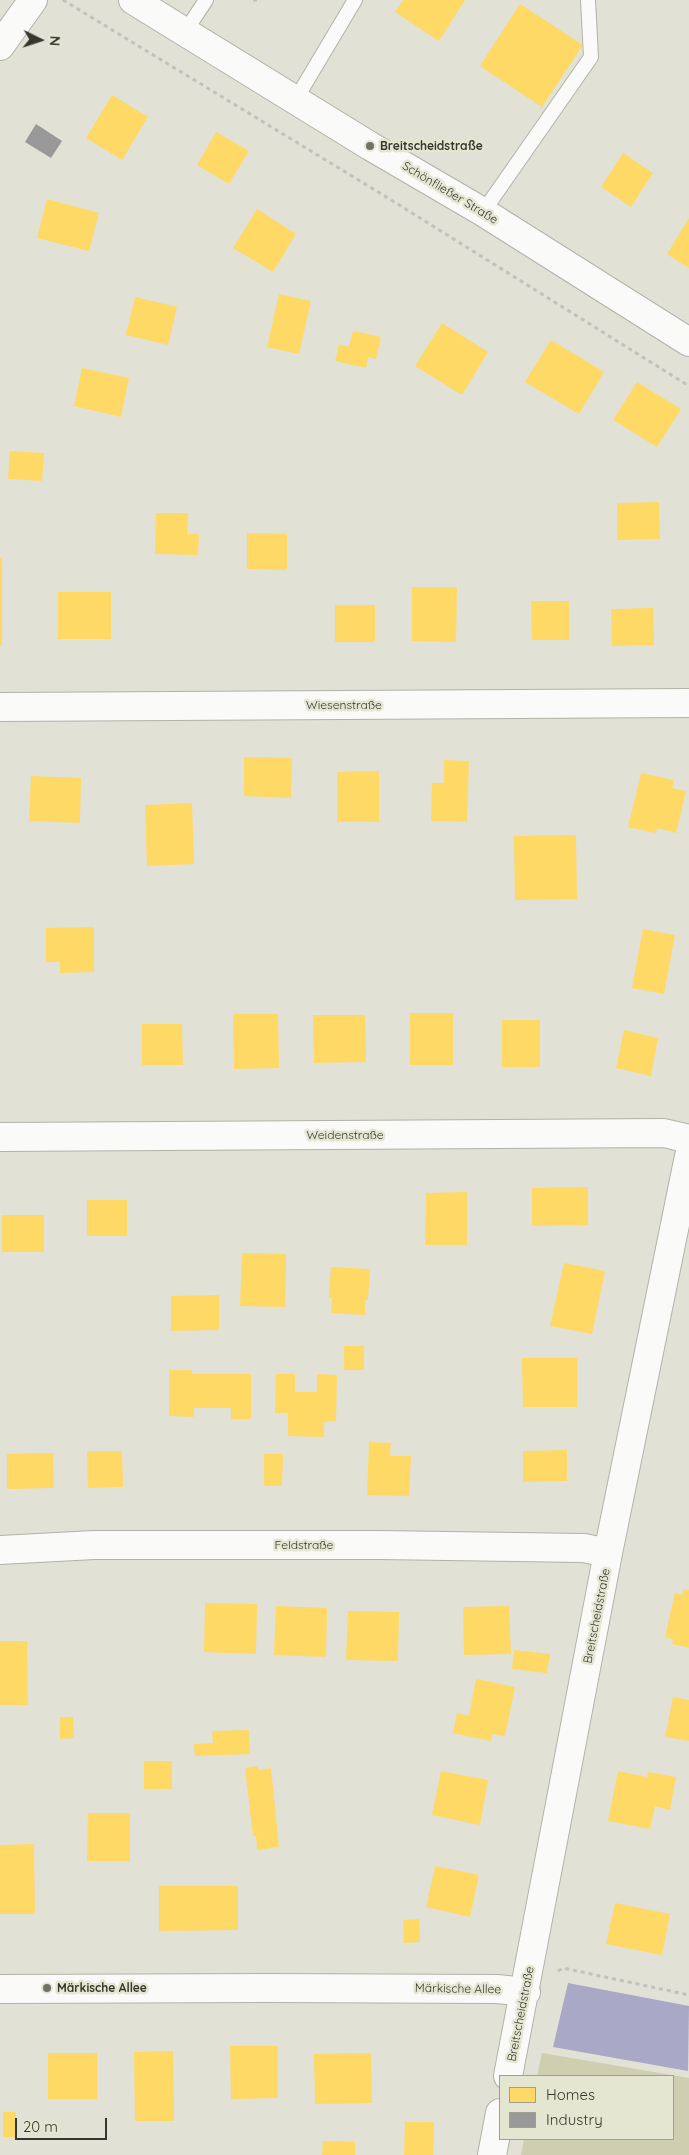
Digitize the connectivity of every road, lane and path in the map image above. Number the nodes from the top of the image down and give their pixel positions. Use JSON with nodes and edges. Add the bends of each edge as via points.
{"nodes":[{"id":1,"x":33,"y":0,"type":"edge"},
{"id":2,"x":64,"y":0,"type":"edge"},
{"id":3,"x":133,"y":0,"type":"edge"},
{"id":4,"x":206,"y":0,"type":"edge"},
{"id":5,"x":253,"y":0,"type":"edge"},
{"id":6,"x":257,"y":0,"type":"edge"},
{"id":7,"x":355,"y":0,"type":"edge"},
{"id":8,"x":588,"y":0,"type":"edge"},
{"id":9,"x":185,"y":32,"type":"junction"},
{"id":10,"x":0,"y":46,"type":"edge"},
{"id":11,"x":296,"y":99,"type":"junction"},
{"id":12,"x":483,"y":212,"type":"junction"},
{"id":13,"x":534,"y":282,"type":"dead end"},
{"id":14,"x":530,"y":287,"type":"junction"},
{"id":15,"x":689,"y":342,"type":"edge"},
{"id":16,"x":689,"y":386,"type":"edge"},
{"id":17,"x":689,"y":703,"type":"edge"},
{"id":18,"x":0,"y":707,"type":"edge"},
{"id":19,"x":0,"y":1137,"type":"edge"},
{"id":20,"x":689,"y":1139,"type":"edge"},
{"id":21,"x":689,"y":1156,"type":"edge"},
{"id":22,"x":0,"y":1550,"type":"edge"},
{"id":23,"x":608,"y":1553,"type":"junction"},
{"id":24,"x":0,"y":1988,"type":"edge"},
{"id":25,"x":526,"y":1992,"type":"junction"},
{"id":26,"x":689,"y":1995,"type":"edge"},
{"id":27,"x":508,"y":2075,"type":"edge"},
{"id":28,"x":499,"y":2118,"type":"edge"},
{"id":29,"x":492,"y":2155,"type":"edge"}],
"edges":[{"from":1,"to":10,"type":"street"},
{"from":2,"to":14,"type":"path"},
{"from":3,"to":9,"type":"street","name":"Schönfließer Straße"},
{"from":4,"to":9,"type":"lane"},
{"from":5,"to":6,"type":"path"},
{"from":7,"to":11,"type":"lane"},
{"from":8,"to":12,"type":"lane","via":[[591,57]]},
{"from":9,"to":11,"type":"street","name":"Schönfließer Straße"},
{"from":11,"to":12,"type":"street","name":"Schönfließer Straße"},
{"from":12,"to":15,"type":"street","name":"Schönfließer Straße"},
{"from":13,"to":14,"type":"path"},
{"from":14,"to":16,"type":"path"},
{"from":17,"to":18,"type":"street","name":"Wiesenstraße"},
{"from":19,"to":20,"type":"street","name":"Weidenstraße","via":[[664,1133]]},
{"from":21,"to":23,"type":"street","name":"Breitscheidstraße"},
{"from":22,"to":23,"type":"street","name":"Feldstraße","via":[[94,1545],[379,1545],[584,1548]]},
{"from":23,"to":25,"type":"street","name":"Breitscheidstraße"},
{"from":24,"to":25,"type":"street","name":"Märkische Allee","via":[[496,1989]]},
{"from":25,"to":26,"type":"path","via":[[564,1968]]},
{"from":25,"to":27,"type":"street","name":"Breitscheidstraße"},
{"from":28,"to":29,"type":"street"}]}
